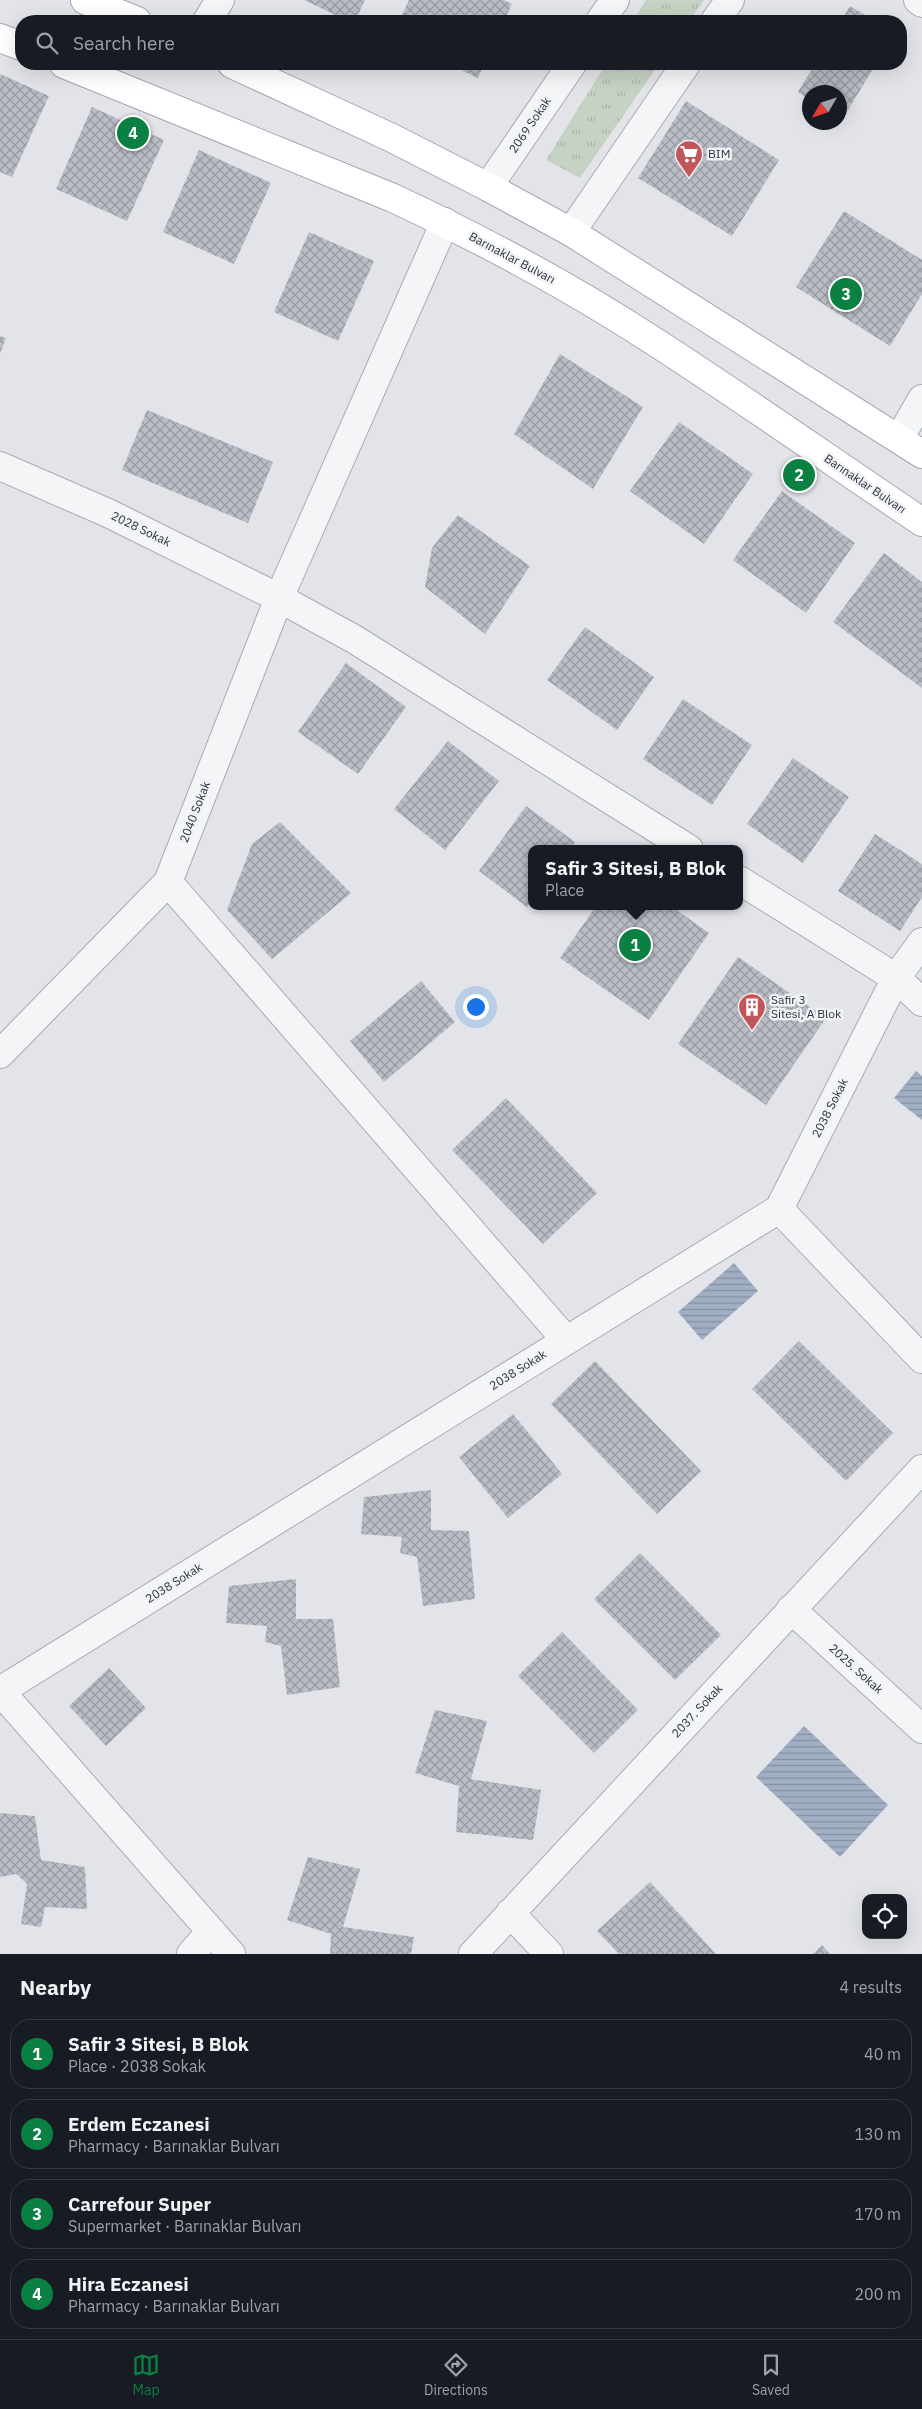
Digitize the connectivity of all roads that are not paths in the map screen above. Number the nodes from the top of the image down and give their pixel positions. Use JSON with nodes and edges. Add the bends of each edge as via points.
{"nodes":[{"id":1,"x":85,"y":0,"type":"edge"},
{"id":2,"x":220,"y":0,"type":"edge"},
{"id":3,"x":615,"y":0,"type":"edge"},
{"id":4,"x":730,"y":0,"type":"edge"},
{"id":5,"x":918,"y":0,"type":"edge"},
{"id":6,"x":922,"y":3,"type":"edge"},
{"id":7,"x":122,"y":15,"type":"edge"},
{"id":8,"x":211,"y":15,"type":"edge"},
{"id":9,"x":604,"y":15,"type":"edge"},
{"id":10,"x":719,"y":15,"type":"edge"},
{"id":11,"x":0,"y":38,"type":"edge"},
{"id":12,"x":15,"y":44,"type":"edge"},
{"id":13,"x":79,"y":70,"type":"edge"},
{"id":14,"x":245,"y":70,"type":"edge"},
{"id":15,"x":568,"y":70,"type":"edge"},
{"id":16,"x":682,"y":70,"type":"edge"},
{"id":17,"x":488,"y":187,"type":"junction"},
{"id":18,"x":445,"y":222,"type":"junction"},
{"id":19,"x":571,"y":232,"type":"junction"},
{"id":20,"x":922,"y":399,"type":"edge"},
{"id":21,"x":899,"y":439,"type":"junction"},
{"id":22,"x":922,"y":454,"type":"edge"},
{"id":23,"x":0,"y":466,"type":"edge"},
{"id":24,"x":922,"y":522,"type":"edge"},
{"id":25,"x":279,"y":598,"type":"junction"},
{"id":26,"x":683,"y":845,"type":"edge"},
{"id":27,"x":168,"y":882,"type":"junction"},
{"id":28,"x":743,"y":882,"type":"edge"},
{"id":29,"x":922,"y":942,"type":"edge"},
{"id":30,"x":896,"y":978,"type":"junction"},
{"id":31,"x":922,"y":1002,"type":"edge"},
{"id":32,"x":0,"y":1054,"type":"edge"},
{"id":33,"x":779,"y":1209,"type":"junction"},
{"id":34,"x":566,"y":1340,"type":"junction"},
{"id":35,"x":922,"y":1359,"type":"edge"},
{"id":36,"x":922,"y":1469,"type":"edge"},
{"id":37,"x":791,"y":1609,"type":"junction"},
{"id":38,"x":0,"y":1691,"type":"edge"},
{"id":39,"x":922,"y":1729,"type":"edge"},
{"id":40,"x":510,"y":1912,"type":"junction"},
{"id":41,"x":211,"y":1931,"type":"junction"},
{"id":42,"x":190,"y":1954,"type":"edge"},
{"id":43,"x":231,"y":1954,"type":"edge"},
{"id":44,"x":473,"y":1954,"type":"edge"},
{"id":45,"x":549,"y":1954,"type":"edge"}],
"edges":[{"from":1,"to":7,"type":"main road"},
{"from":2,"to":8,"type":"street"},
{"from":3,"to":9,"type":"street"},
{"from":4,"to":10,"type":"street"},
{"from":5,"to":6,"type":"street"},
{"from":11,"to":12,"type":"main road"},
{"from":13,"to":18,"type":"main road","name":"Barınaklar Bulvarı"},
{"from":14,"to":17,"type":"main road","via":[[392,138]]},
{"from":15,"to":17,"type":"street","name":"2069 Sokak"},
{"from":16,"to":19,"type":"street"},
{"from":17,"to":19,"type":"main road"},
{"from":18,"to":24,"type":"main road","name":"Barınaklar Bulvarı","via":[[649,337]]},
{"from":18,"to":25,"type":"street","name":"2040 Sokak"},
{"from":19,"to":21,"type":"main road"},
{"from":20,"to":21,"type":"street"},
{"from":21,"to":22,"type":"main road"},
{"from":23,"to":25,"type":"street","name":"2028 Sokak","via":[[108,513]]},
{"from":25,"to":26,"type":"street","via":[[354,640]]},
{"from":25,"to":27,"type":"street","name":"2040 Sokak"},
{"from":27,"to":32,"type":"street","name":"2040 Sokak"},
{"from":27,"to":34,"type":"street"},
{"from":28,"to":30,"type":"street"},
{"from":29,"to":30,"type":"street","name":"2038 Sokak"},
{"from":30,"to":31,"type":"street"},
{"from":30,"to":33,"type":"street","name":"2038 Sokak"},
{"from":33,"to":34,"type":"street","name":"2038 Sokak"},
{"from":33,"to":35,"type":"street"},
{"from":34,"to":38,"type":"street","name":"2038 Sokak"},
{"from":36,"to":37,"type":"street","name":"2037. Sokak"},
{"from":37,"to":39,"type":"street","name":"2025. Sokak"},
{"from":37,"to":40,"type":"street","name":"2037. Sokak"},
{"from":38,"to":41,"type":"street"},
{"from":40,"to":44,"type":"street","name":"2037. Sokak"},
{"from":40,"to":45,"type":"street"},
{"from":41,"to":42,"type":"street"},
{"from":41,"to":43,"type":"street"}]}
